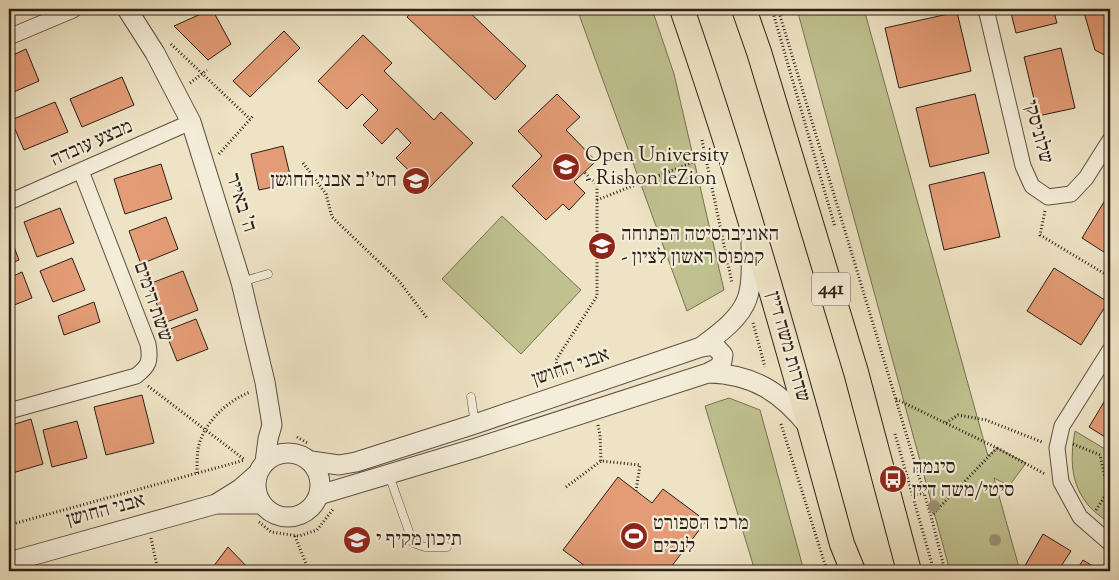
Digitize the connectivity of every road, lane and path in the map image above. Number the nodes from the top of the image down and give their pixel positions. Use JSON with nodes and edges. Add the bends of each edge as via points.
{"nodes":[{"id":1,"x":127,"y":9,"type":"edge"},
{"id":2,"x":682,"y":9,"type":"edge"},
{"id":3,"x":744,"y":9,"type":"edge"},
{"id":4,"x":778,"y":9,"type":"edge"},
{"id":5,"x":986,"y":9,"type":"edge"},
{"id":6,"x":73,"y":10,"type":"dead end"},
{"id":7,"x":9,"y":37,"type":"edge"},
{"id":8,"x":168,"y":41,"type":"dead end"},
{"id":9,"x":254,"y":115,"type":"dead end"},
{"id":10,"x":811,"y":117,"type":"junction"},
{"id":11,"x":804,"y":118,"type":"dead end"},
{"id":12,"x":250,"y":119,"type":"junction"},
{"id":13,"x":191,"y":122,"type":"junction"},
{"id":14,"x":1110,"y":140,"type":"edge"},
{"id":15,"x":706,"y":157,"type":"dead end"},
{"id":16,"x":303,"y":163,"type":"dead end"},
{"id":17,"x":206,"y":169,"type":"junction"},
{"id":18,"x":81,"y":171,"type":"junction"},
{"id":19,"x":584,"y":172,"type":"dead end"},
{"id":20,"x":1048,"y":197,"type":"junction"},
{"id":21,"x":597,"y":200,"type":"junction"},
{"id":22,"x":9,"y":202,"type":"edge"},
{"id":23,"x":750,"y":217,"type":"junction"},
{"id":24,"x":268,"y":274,"type":"dead end"},
{"id":25,"x":1110,"y":277,"type":"edge"},
{"id":26,"x":241,"y":282,"type":"junction"},
{"id":27,"x":427,"y":318,"type":"dead end"},
{"id":28,"x":701,"y":347,"type":"junction"},
{"id":29,"x":1110,"y":350,"type":"edge"},
{"id":30,"x":708,"y":373,"type":"junction"},
{"id":31,"x":136,"y":376,"type":"junction"},
{"id":32,"x":560,"y":383,"type":"dead end"},
{"id":33,"x":251,"y":391,"type":"dead end"},
{"id":34,"x":471,"y":397,"type":"dead end"},
{"id":35,"x":896,"y":399,"type":"junction"},
{"id":36,"x":9,"y":411,"type":"edge"},
{"id":37,"x":946,"y":423,"type":"junction"},
{"id":38,"x":475,"y":424,"type":"junction"},
{"id":39,"x":598,"y":424,"type":"dead end"},
{"id":40,"x":272,"y":425,"type":"junction"},
{"id":41,"x":205,"y":429,"type":"junction"},
{"id":42,"x":810,"y":429,"type":"junction"},
{"id":43,"x":1058,"y":443,"type":"junction"},
{"id":44,"x":997,"y":448,"type":"junction"},
{"id":45,"x":304,"y":457,"type":"junction"},
{"id":46,"x":601,"y":462,"type":"junction"},
{"id":47,"x":261,"y":468,"type":"junction"},
{"id":48,"x":197,"y":473,"type":"junction"},
{"id":49,"x":389,"y":475,"type":"junction"},
{"id":50,"x":1061,"y":482,"type":"junction"},
{"id":51,"x":566,"y":487,"type":"dead end"},
{"id":52,"x":339,"y":488,"type":"junction"},
{"id":53,"x":636,"y":491,"type":"dead end"},
{"id":54,"x":924,"y":493,"type":"junction"},
{"id":55,"x":319,"y":494,"type":"junction"},
{"id":56,"x":913,"y":496,"type":"dead end"},
{"id":57,"x":216,"y":504,"type":"junction"},
{"id":58,"x":254,"y":504,"type":"junction"},
{"id":59,"x":931,"y":516,"type":"junction"},
{"id":60,"x":148,"y":523,"type":"junction"},
{"id":61,"x":1088,"y":524,"type":"junction"},
{"id":62,"x":9,"y":525,"type":"edge"},
{"id":63,"x":295,"y":536,"type":"junction"},
{"id":64,"x":1110,"y":543,"type":"edge"},
{"id":65,"x":842,"y":544,"type":"junction"},
{"id":66,"x":447,"y":547,"type":"dead end"},
{"id":67,"x":9,"y":562,"type":"edge"},
{"id":68,"x":158,"y":571,"type":"edge"},
{"id":69,"x":309,"y":571,"type":"edge"},
{"id":70,"x":842,"y":571,"type":"edge"},
{"id":71,"x":853,"y":571,"type":"edge"},
{"id":72,"x":909,"y":571,"type":"edge"},
{"id":73,"x":945,"y":571,"type":"edge"}],
"edges":[{"from":1,"to":13,"type":"street","name":"ה' באייר","via":[[155,53]]},
{"from":2,"to":23,"type":"main road","name":"שדרות משה דיין"},
{"from":3,"to":72,"type":"main road","number":"441","via":[[856,372]]},
{"from":4,"to":10,"type":"path"},
{"from":5,"to":20,"type":"street","name":"שלוניסקי","via":[[1023,166],[1032,186]]},
{"from":6,"to":7,"type":"street"},
{"from":8,"to":12,"type":"path"},
{"from":9,"to":12,"type":"path"},
{"from":10,"to":11,"type":"path"},
{"from":10,"to":35,"type":"path"},
{"from":12,"to":17,"type":"path"},
{"from":13,"to":17,"type":"street","name":"ה' באייר"},
{"from":13,"to":18,"type":"street","name":"מבצע עובדה"},
{"from":14,"to":20,"type":"street","via":[[1086,178],[1071,194]]},
{"from":15,"to":21,"type":"path"},
{"from":16,"to":27,"type":"path","via":[[326,194],[332,217],[400,281]]},
{"from":17,"to":26,"type":"street","name":"ה' באייר"},
{"from":18,"to":22,"type":"street","name":"מבצע עובדה"},
{"from":18,"to":31,"type":"street","name":"ששת הימים","via":[[148,344],[150,356],[146,368]]},
{"from":19,"to":21,"type":"path","via":[[597,185]]},
{"from":20,"to":25,"type":"path","via":[[1040,235]]},
{"from":21,"to":32,"type":"path","via":[[596,296],[556,360]]},
{"from":23,"to":28,"type":"street","name":"אבני החושן","via":[[750,283],[746,301],[730,323]]},
{"from":23,"to":42,"type":"main road","name":"שדרות משה דיין"},
{"from":24,"to":26,"type":"lane"},
{"from":26,"to":40,"type":"street","name":"ה' באייר"},
{"from":28,"to":30,"type":"street","via":[[714,345],[723,355],[721,366]]},
{"from":28,"to":38,"type":"street","name":"אבני החושן"},
{"from":29,"to":43,"type":"street","via":[[1062,426]]},
{"from":30,"to":42,"type":"street","via":[[730,374],[756,383],[787,402]]},
{"from":30,"to":49,"type":"street"},
{"from":31,"to":36,"type":"street"},
{"from":31,"to":41,"type":"path"},
{"from":33,"to":41,"type":"path","via":[[239,396]]},
{"from":34,"to":38,"type":"lane"},
{"from":35,"to":37,"type":"path"},
{"from":35,"to":54,"type":"path"},
{"from":37,"to":43,"type":"path","via":[[958,415],[986,420]]},
{"from":37,"to":44,"type":"path"},
{"from":38,"to":45,"type":"street","name":"אבני החושן","via":[[356,462],[339,465]]},
{"from":39,"to":46,"type":"path"},
{"from":40,"to":45,"type":"street"},
{"from":40,"to":47,"type":"street","name":"ה' באייר"},
{"from":41,"to":48,"type":"path","via":[[198,448]]},
{"from":41,"to":48,"type":"path","via":[[246,460]]},
{"from":42,"to":65,"type":"main road","name":"שדרות משה דיין"},
{"from":43,"to":50,"type":"street"},
{"from":43,"to":61,"type":"path","via":[[1100,455],[1108,491]]},
{"from":44,"to":50,"type":"path"},
{"from":44,"to":59,"type":"path"},
{"from":45,"to":47,"type":"street","via":[[278,453]]},
{"from":45,"to":55,"type":"street","via":[[320,477]]},
{"from":46,"to":51,"type":"path"},
{"from":46,"to":53,"type":"path","via":[[640,464]]},
{"from":47,"to":57,"type":"street","name":"אבני החושן","via":[[240,489]]},
{"from":47,"to":58,"type":"street","via":[[255,484]]},
{"from":48,"to":62,"type":"path"},
{"from":49,"to":52,"type":"street"},
{"from":49,"to":66,"type":"lane","via":[[414,544]]},
{"from":50,"to":61,"type":"street","via":[[1080,517]]},
{"from":52,"to":55,"type":"street"},
{"from":52,"to":63,"type":"path","via":[[340,498],[317,530]]},
{"from":54,"to":56,"type":"path"},
{"from":54,"to":59,"type":"path"},
{"from":55,"to":58,"type":"street","via":[[314,504],[298,516],[278,516]]},
{"from":57,"to":58,"type":"street","name":"אבני החושן"},
{"from":57,"to":60,"type":"street","name":"אבני החושן"},
{"from":58,"to":63,"type":"path","via":[[252,517],[271,532]]},
{"from":59,"to":73,"type":"path"},
{"from":60,"to":67,"type":"street","name":"אבני החושן"},
{"from":60,"to":68,"type":"path"},
{"from":61,"to":64,"type":"street"},
{"from":63,"to":69,"type":"path"},
{"from":65,"to":70,"type":"main road"},
{"from":65,"to":71,"type":"main road","name":"שדרות משה דיין"}]}
